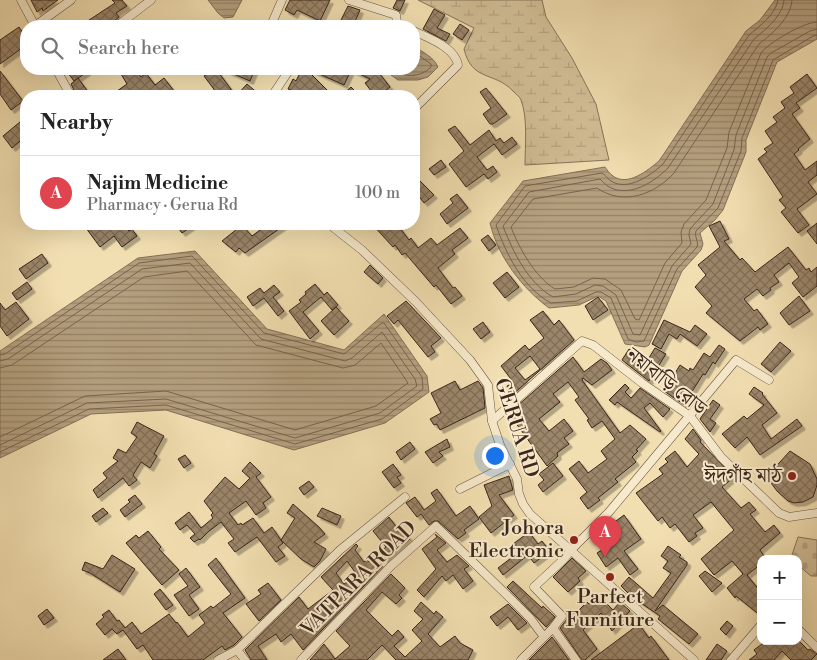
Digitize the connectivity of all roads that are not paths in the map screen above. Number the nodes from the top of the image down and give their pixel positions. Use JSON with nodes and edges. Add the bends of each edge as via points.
{"nodes":[{"id":1,"x":21,"y":0,"type":"edge"},
{"id":2,"x":71,"y":0,"type":"edge"},
{"id":3,"x":151,"y":0,"type":"edge"},
{"id":4,"x":282,"y":0,"type":"edge"},
{"id":5,"x":349,"y":0,"type":"edge"},
{"id":6,"x":32,"y":20,"type":"edge"},
{"id":7,"x":43,"y":20,"type":"edge"},
{"id":8,"x":125,"y":20,"type":"edge"},
{"id":9,"x":273,"y":20,"type":"edge"},
{"id":10,"x":397,"y":20,"type":"edge"},
{"id":11,"x":420,"y":34,"type":"edge"},
{"id":12,"x":60,"y":75,"type":"edge"},
{"id":13,"x":286,"y":75,"type":"edge"},
{"id":14,"x":68,"y":90,"type":"edge"},
{"id":15,"x":276,"y":90,"type":"edge"},
{"id":16,"x":420,"y":103,"type":"edge"},
{"id":17,"x":337,"y":230,"type":"edge"},
{"id":18,"x":769,"y":380,"type":"dead end"},
{"id":19,"x":690,"y":416,"type":"junction"},
{"id":20,"x":492,"y":420,"type":"junction"},
{"id":21,"x":510,"y":464,"type":"junction"},
{"id":22,"x":460,"y":489,"type":"dead end"},
{"id":23,"x":404,"y":497,"type":"dead end"},
{"id":24,"x":817,"y":513,"type":"edge"},
{"id":25,"x":571,"y":550,"type":"junction"},
{"id":26,"x":553,"y":628,"type":"junction"},
{"id":27,"x":757,"y":630,"type":"edge"},
{"id":28,"x":802,"y":633,"type":"edge"},
{"id":29,"x":544,"y":637,"type":"junction"},
{"id":30,"x":817,"y":648,"type":"edge"},
{"id":31,"x":237,"y":650,"type":"junction"},
{"id":32,"x":218,"y":660,"type":"edge"},
{"id":33,"x":245,"y":660,"type":"edge"},
{"id":34,"x":301,"y":660,"type":"edge"},
{"id":35,"x":521,"y":660,"type":"edge"},
{"id":36,"x":576,"y":660,"type":"edge"},
{"id":37,"x":694,"y":660,"type":"edge"},
{"id":38,"x":731,"y":660,"type":"edge"}],
"edges":[{"from":1,"to":6,"type":"street"},
{"from":2,"to":7,"type":"street"},
{"from":3,"to":8,"type":"street"},
{"from":4,"to":9,"type":"street"},
{"from":5,"to":10,"type":"street","via":[[396,14]]},
{"from":11,"to":16,"type":"street","via":[[448,49],[457,57],[458,64]]},
{"from":12,"to":14,"type":"street"},
{"from":13,"to":15,"type":"street"},
{"from":17,"to":20,"type":"street","name":"GERUA RD","via":[[416,302],[470,360],[488,385]]},
{"from":18,"to":19,"type":"street","via":[[736,360]]},
{"from":19,"to":20,"type":"street","name":"নয়াবাড়ি রোড","via":[[593,345],[582,341]]},
{"from":19,"to":24,"type":"street","name":"নয়াবাড়ি রোড","via":[[721,457],[779,513],[789,517]]},
{"from":19,"to":25,"type":"street","via":[[609,512]]},
{"from":20,"to":21,"type":"street","name":"GERUA RD"},
{"from":21,"to":22,"type":"street"},
{"from":21,"to":25,"type":"street","name":"GERUA RD","via":[[519,494],[530,514]]},
{"from":23,"to":31,"type":"street","via":[[340,550]]},
{"from":25,"to":26,"type":"street","via":[[534,587],[562,615]]},
{"from":25,"to":37,"type":"street","name":"GERUA RD"},
{"from":26,"to":29,"type":"street"},
{"from":26,"to":36,"type":"street"},
{"from":27,"to":38,"type":"street"},
{"from":28,"to":30,"type":"street"},
{"from":29,"to":34,"type":"street","name":"VATPARA ROAD","via":[[530,618],[436,526],[391,566]]},
{"from":29,"to":35,"type":"street"},
{"from":31,"to":32,"type":"street"},
{"from":31,"to":33,"type":"street"}]}
